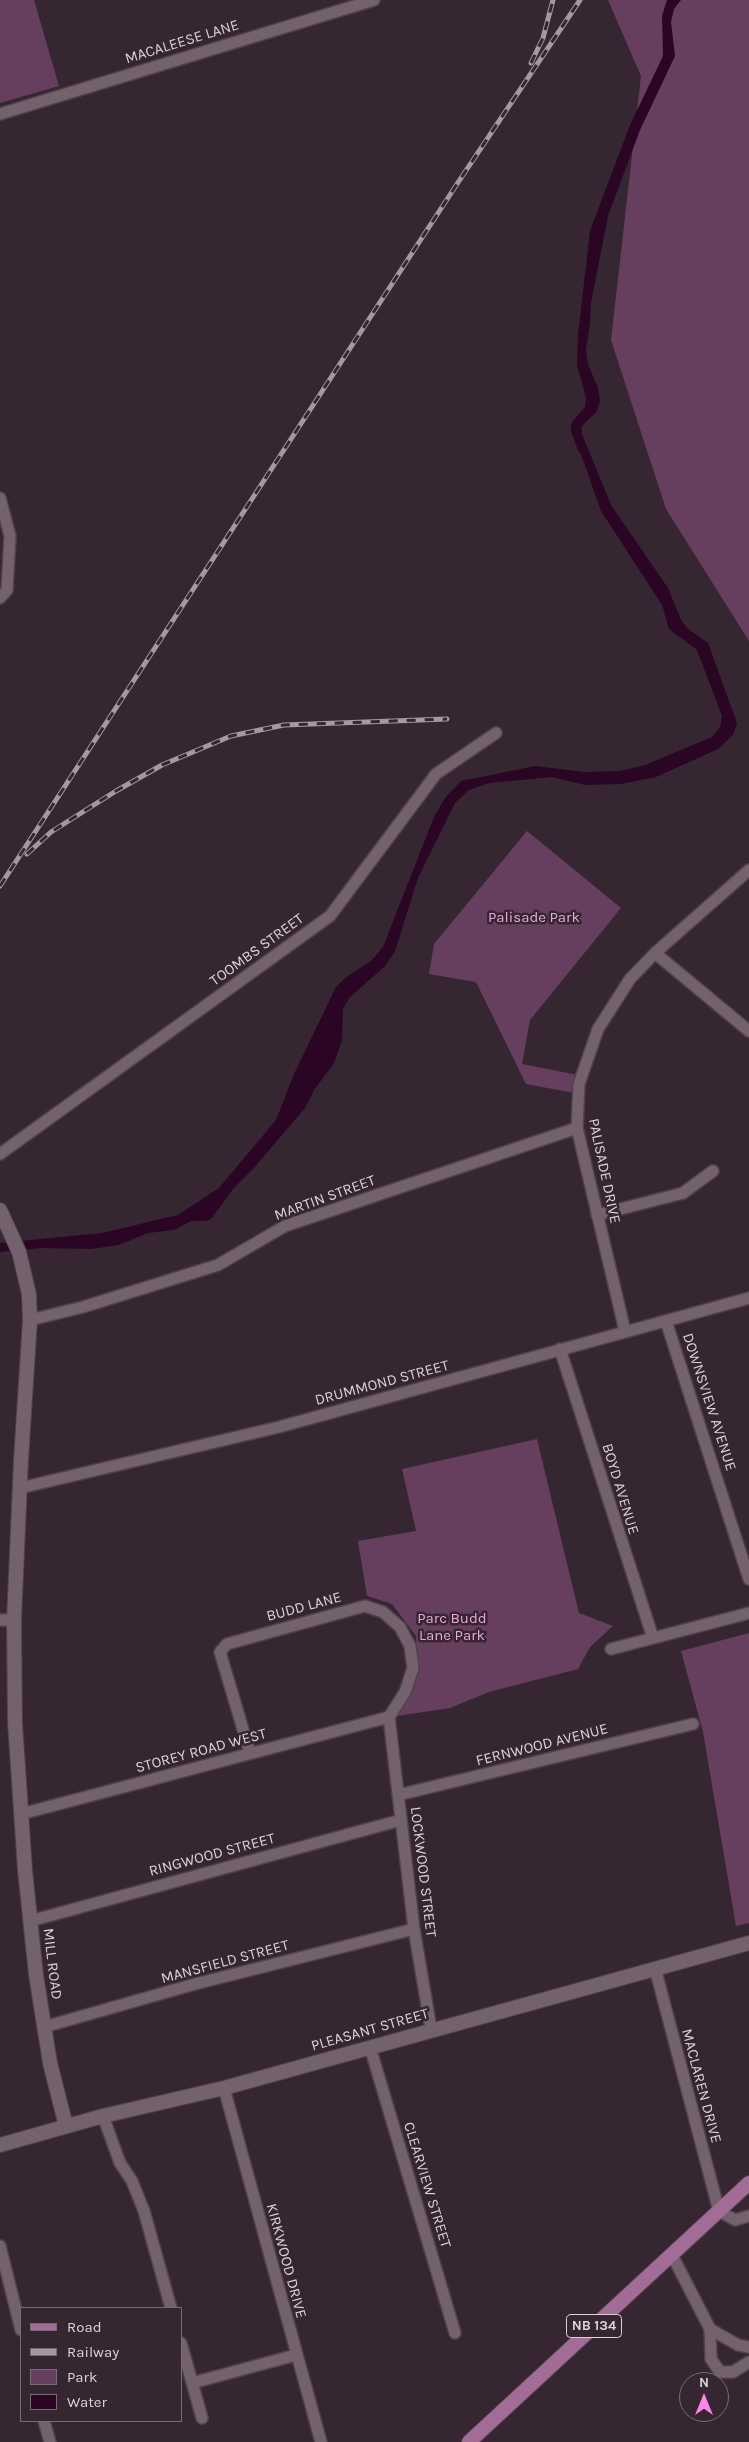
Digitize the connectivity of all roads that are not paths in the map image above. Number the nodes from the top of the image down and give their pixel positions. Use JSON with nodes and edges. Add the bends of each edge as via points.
{"nodes":[{"id":1,"x":374,"y":0,"type":"edge"},
{"id":2,"x":0,"y":114,"type":"edge"},
{"id":3,"x":0,"y":498,"type":"edge"},
{"id":4,"x":0,"y":598,"type":"edge"},
{"id":5,"x":496,"y":733,"type":"dead end"},
{"id":6,"x":749,"y":870,"type":"edge"},
{"id":7,"x":655,"y":953,"type":"junction"},
{"id":8,"x":749,"y":1031,"type":"edge"},
{"id":9,"x":577,"y":1128,"type":"junction"},
{"id":10,"x":0,"y":1154,"type":"edge"},
{"id":11,"x":713,"y":1170,"type":"dead end"},
{"id":12,"x":0,"y":1210,"type":"edge"},
{"id":13,"x":597,"y":1215,"type":"junction"},
{"id":14,"x":749,"y":1298,"type":"edge"},
{"id":15,"x":30,"y":1320,"type":"junction"},
{"id":16,"x":666,"y":1321,"type":"junction"},
{"id":17,"x":625,"y":1331,"type":"junction"},
{"id":18,"x":560,"y":1349,"type":"junction"},
{"id":19,"x":20,"y":1488,"type":"junction"},
{"id":20,"x":749,"y":1580,"type":"edge"},
{"id":21,"x":749,"y":1613,"type":"edge"},
{"id":22,"x":0,"y":1620,"type":"edge"},
{"id":23,"x":14,"y":1620,"type":"junction"},
{"id":24,"x":652,"y":1638,"type":"junction"},
{"id":25,"x":611,"y":1649,"type":"dead end"},
{"id":26,"x":389,"y":1717,"type":"junction"},
{"id":27,"x":693,"y":1724,"type":"dead end"},
{"id":28,"x":250,"y":1753,"type":"junction"},
{"id":29,"x":398,"y":1795,"type":"junction"},
{"id":30,"x":21,"y":1814,"type":"junction"},
{"id":31,"x":401,"y":1820,"type":"junction"},
{"id":32,"x":30,"y":1921,"type":"junction"},
{"id":33,"x":414,"y":1929,"type":"junction"},
{"id":34,"x":749,"y":1943,"type":"edge"},
{"id":35,"x":655,"y":1968,"type":"junction"},
{"id":36,"x":44,"y":2027,"type":"junction"},
{"id":37,"x":431,"y":2029,"type":"junction"},
{"id":38,"x":370,"y":2047,"type":"junction"},
{"id":39,"x":224,"y":2088,"type":"junction"},
{"id":40,"x":103,"y":2116,"type":"junction"},
{"id":41,"x":66,"y":2126,"type":"junction"},
{"id":42,"x":0,"y":2145,"type":"edge"},
{"id":43,"x":749,"y":2183,"type":"edge"},
{"id":44,"x":719,"y":2210,"type":"junction"},
{"id":45,"x":749,"y":2216,"type":"edge"},
{"id":46,"x":0,"y":2246,"type":"edge"},
{"id":47,"x":672,"y":2256,"type":"junction"},
{"id":48,"x":171,"y":2307,"type":"edge"},
{"id":49,"x":20,"y":2326,"type":"edge"},
{"id":50,"x":710,"y":2328,"type":"junction"},
{"id":51,"x":455,"y":2333,"type":"dead end"},
{"id":52,"x":182,"y":2347,"type":"edge"},
{"id":53,"x":749,"y":2347,"type":"edge"},
{"id":54,"x":296,"y":2355,"type":"junction"},
{"id":55,"x":749,"y":2362,"type":"edge"},
{"id":56,"x":192,"y":2383,"type":"junction"},
{"id":57,"x":202,"y":2418,"type":"dead end"},
{"id":58,"x":44,"y":2422,"type":"edge"},
{"id":59,"x":50,"y":2442,"type":"edge"},
{"id":60,"x":321,"y":2442,"type":"edge"},
{"id":61,"x":470,"y":2442,"type":"edge"}],
"edges":[{"from":1,"to":2,"type":"street","name":"MACALEESE LANE"},
{"from":3,"to":4,"type":"street","via":[[10,536],[7,590]]},
{"from":5,"to":10,"type":"street","name":"TOOMBS STREET","via":[[436,774],[330,916]]},
{"from":6,"to":7,"type":"street","name":"PALISADE DRIVE"},
{"from":7,"to":8,"type":"street"},
{"from":7,"to":9,"type":"street","name":"PALISADE DRIVE","via":[[630,979],[598,1029],[580,1084]]},
{"from":9,"to":13,"type":"street","name":"PALISADE DRIVE"},
{"from":9,"to":15,"type":"street","name":"MARTIN STREET","via":[[285,1226],[218,1265]]},
{"from":11,"to":13,"type":"street","via":[[683,1193]]},
{"from":12,"to":15,"type":"street","name":"MILL ROAD","via":[[9,1226],[26,1277]]},
{"from":13,"to":17,"type":"street","name":"PALISADE DRIVE"},
{"from":14,"to":16,"type":"street","name":"DRUMMOND STREET"},
{"from":15,"to":19,"type":"street","name":"MILL ROAD"},
{"from":16,"to":17,"type":"street","name":"DRUMMOND STREET"},
{"from":16,"to":20,"type":"street","name":"DOWNSVIEW AVENUE"},
{"from":17,"to":18,"type":"street","name":"DRUMMOND STREET"},
{"from":18,"to":19,"type":"street","name":"DRUMMOND STREET","via":[[279,1427]]},
{"from":18,"to":24,"type":"street","name":"BOYD AVENUE"},
{"from":19,"to":23,"type":"street","name":"MILL ROAD"},
{"from":21,"to":24,"type":"street"},
{"from":22,"to":23,"type":"street"},
{"from":23,"to":30,"type":"street","name":"MILL ROAD","via":[[15,1722]]},
{"from":24,"to":25,"type":"street"},
{"from":26,"to":28,"type":"street","name":"STOREY ROAD WEST"},
{"from":26,"to":28,"type":"street","name":"BUDD LANE","via":[[405,1692],[412,1668],[410,1646],[400,1627],[383,1612],[365,1606],[227,1644],[220,1652]]},
{"from":26,"to":29,"type":"street","name":"LOCKWOOD STREET"},
{"from":27,"to":29,"type":"street","name":"FERNWOOD AVENUE"},
{"from":28,"to":30,"type":"street","name":"STOREY ROAD WEST"},
{"from":29,"to":31,"type":"street","name":"LOCKWOOD STREET"},
{"from":30,"to":32,"type":"street","name":"MILL ROAD"},
{"from":31,"to":32,"type":"street","name":"RINGWOOD STREET"},
{"from":31,"to":33,"type":"street","name":"LOCKWOOD STREET"},
{"from":32,"to":36,"type":"street","name":"MILL ROAD"},
{"from":33,"to":36,"type":"street","name":"MANSFIELD STREET","via":[[195,1984]]},
{"from":33,"to":37,"type":"street","name":"LOCKWOOD STREET"},
{"from":34,"to":35,"type":"street","name":"PLEASANT STREET"},
{"from":35,"to":37,"type":"street","name":"PLEASANT STREET"},
{"from":35,"to":44,"type":"street","name":"MACLAREN DRIVE"},
{"from":36,"to":41,"type":"street","name":"MILL ROAD"},
{"from":37,"to":38,"type":"street","name":"PLEASANT STREET"},
{"from":38,"to":39,"type":"street","name":"PLEASANT STREET"},
{"from":38,"to":51,"type":"street","name":"CLEARVIEW STREET"},
{"from":39,"to":40,"type":"street","name":"PLEASANT STREET"},
{"from":39,"to":54,"type":"street","name":"KIRKWOOD DRIVE"},
{"from":40,"to":41,"type":"street","name":"PLEASANT STREET"},
{"from":40,"to":48,"type":"street","via":[[120,2163],[132,2181],[144,2211]]},
{"from":41,"to":42,"type":"street","name":"PLEASANT STREET"},
{"from":43,"to":44,"type":"main road","number":"NB 134"},
{"from":44,"to":45,"type":"street","via":[[735,2220]]},
{"from":44,"to":47,"type":"main road","number":"NB 134"},
{"from":46,"to":49,"type":"street"},
{"from":47,"to":50,"type":"street"},
{"from":47,"to":61,"type":"main road","number":"NB 134"},
{"from":50,"to":53,"type":"street","via":[[738,2345]]},
{"from":50,"to":55,"type":"street","via":[[711,2359],[720,2372],[733,2372]]},
{"from":52,"to":56,"type":"street"},
{"from":54,"to":56,"type":"street"},
{"from":54,"to":60,"type":"street","name":"KIRKWOOD DRIVE"},
{"from":56,"to":57,"type":"street"},
{"from":58,"to":59,"type":"street"}]}
